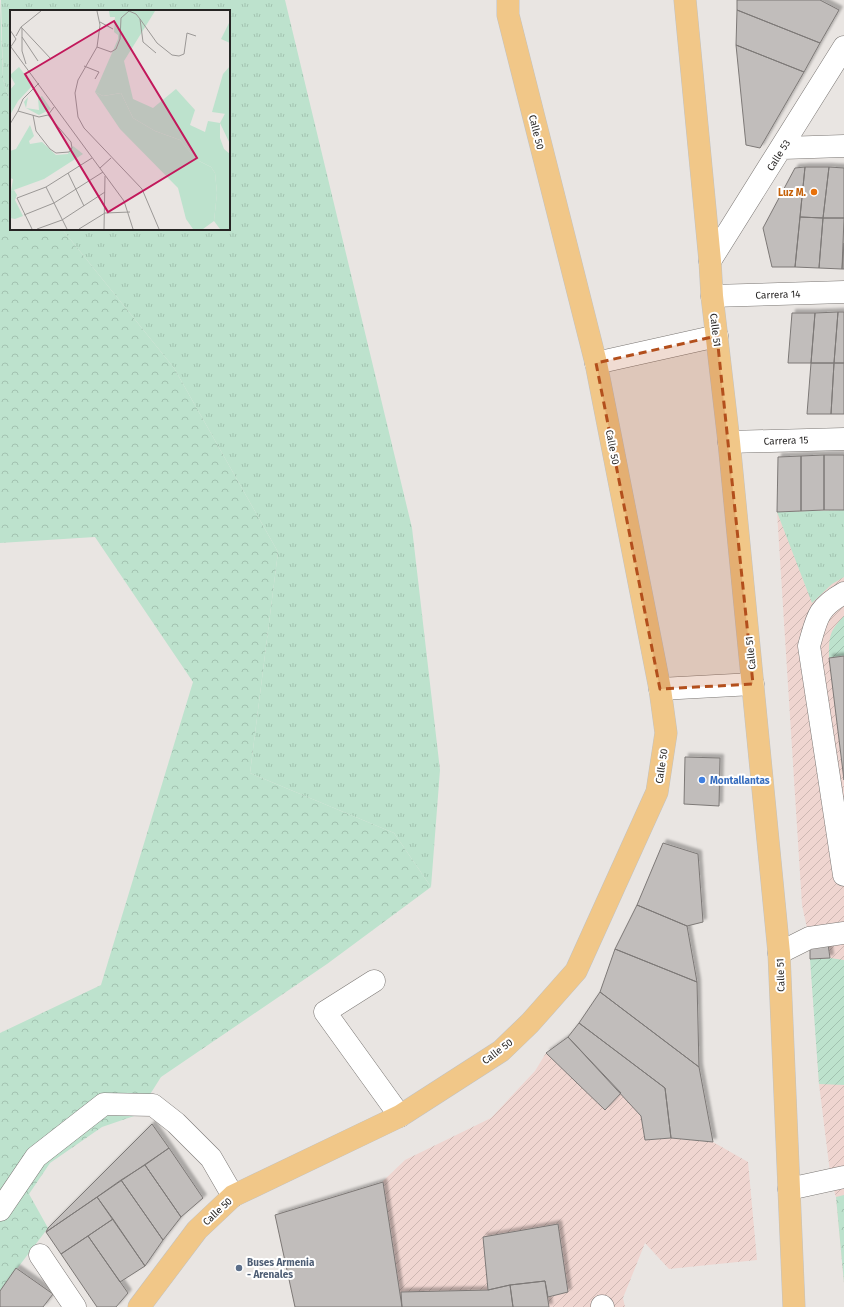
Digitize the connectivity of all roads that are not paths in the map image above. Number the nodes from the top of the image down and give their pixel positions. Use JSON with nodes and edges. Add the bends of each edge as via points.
{"nodes":[{"id":1,"x":508,"y":0,"type":"edge"},
{"id":2,"x":685,"y":0,"type":"edge"},
{"id":3,"x":844,"y":47,"type":"edge"},
{"id":4,"x":844,"y":146,"type":"edge"},
{"id":5,"x":783,"y":148,"type":"junction"},
{"id":6,"x":710,"y":261,"type":"junction"},
{"id":7,"x":844,"y":292,"type":"edge"},
{"id":8,"x":712,"y":296,"type":"junction"},
{"id":9,"x":717,"y":336,"type":"junction"},
{"id":10,"x":596,"y":363,"type":"junction"},
{"id":11,"x":844,"y":439,"type":"edge"},
{"id":12,"x":729,"y":442,"type":"junction"},
{"id":13,"x":844,"y":593,"type":"edge"},
{"id":14,"x":753,"y":684,"type":"junction"},
{"id":15,"x":660,"y":689,"type":"junction"},
{"id":16,"x":844,"y":875,"type":"edge"},
{"id":17,"x":844,"y":934,"type":"edge"},
{"id":18,"x":779,"y":953,"type":"junction"},
{"id":19,"x":374,"y":981,"type":"dead end"},
{"id":20,"x":400,"y":1116,"type":"junction"},
{"id":21,"x":844,"y":1177,"type":"edge"},
{"id":22,"x":789,"y":1189,"type":"junction"},
{"id":23,"x":233,"y":1196,"type":"junction"},
{"id":24,"x":0,"y":1210,"type":"edge"},
{"id":25,"x":40,"y":1255,"type":"dead end"},
{"id":26,"x":75,"y":1307,"type":"edge"},
{"id":27,"x":139,"y":1307,"type":"edge"},
{"id":28,"x":794,"y":1307,"type":"edge"}],
"edges":[{"from":1,"to":10,"type":"main road","name":"Calle 50","via":[[508,15]]},
{"from":2,"to":6,"type":"main road","name":"Calle 51"},
{"from":3,"to":5,"type":"street","name":"Calle 53"},
{"from":4,"to":5,"type":"street"},
{"from":5,"to":6,"type":"street","name":"Calle 53"},
{"from":6,"to":8,"type":"main road","name":"Calle 51"},
{"from":7,"to":8,"type":"street","name":"Carrera 14"},
{"from":8,"to":9,"type":"main road","name":"Calle 51"},
{"from":9,"to":10,"type":"street"},
{"from":9,"to":12,"type":"main road","name":"Calle 51"},
{"from":10,"to":15,"type":"main road","name":"Calle 50"},
{"from":11,"to":12,"type":"street","name":"Carrera 15"},
{"from":12,"to":14,"type":"main road","name":"Calle 51"},
{"from":13,"to":16,"type":"street","via":[[828,602],[817,617],[809,646]]},
{"from":14,"to":15,"type":"street"},
{"from":14,"to":18,"type":"main road","name":"Calle 51"},
{"from":15,"to":20,"type":"main road","name":"Calle 50","via":[[666,733],[657,792],[576,971],[530,1023],[501,1051]]},
{"from":17,"to":18,"type":"street","via":[[809,938]]},
{"from":18,"to":22,"type":"main road","name":"Calle 51"},
{"from":19,"to":20,"type":"street","via":[[325,1012]]},
{"from":20,"to":23,"type":"main road","name":"Calle 50"},
{"from":21,"to":22,"type":"street"},
{"from":22,"to":28,"type":"main road","name":"Calle 51"},
{"from":23,"to":24,"type":"street","via":[[211,1158],[176,1123],[153,1105],[104,1104],[36,1157]]},
{"from":23,"to":27,"type":"main road","name":"Calle 50","via":[[197,1230]]},
{"from":25,"to":26,"type":"street"}]}
